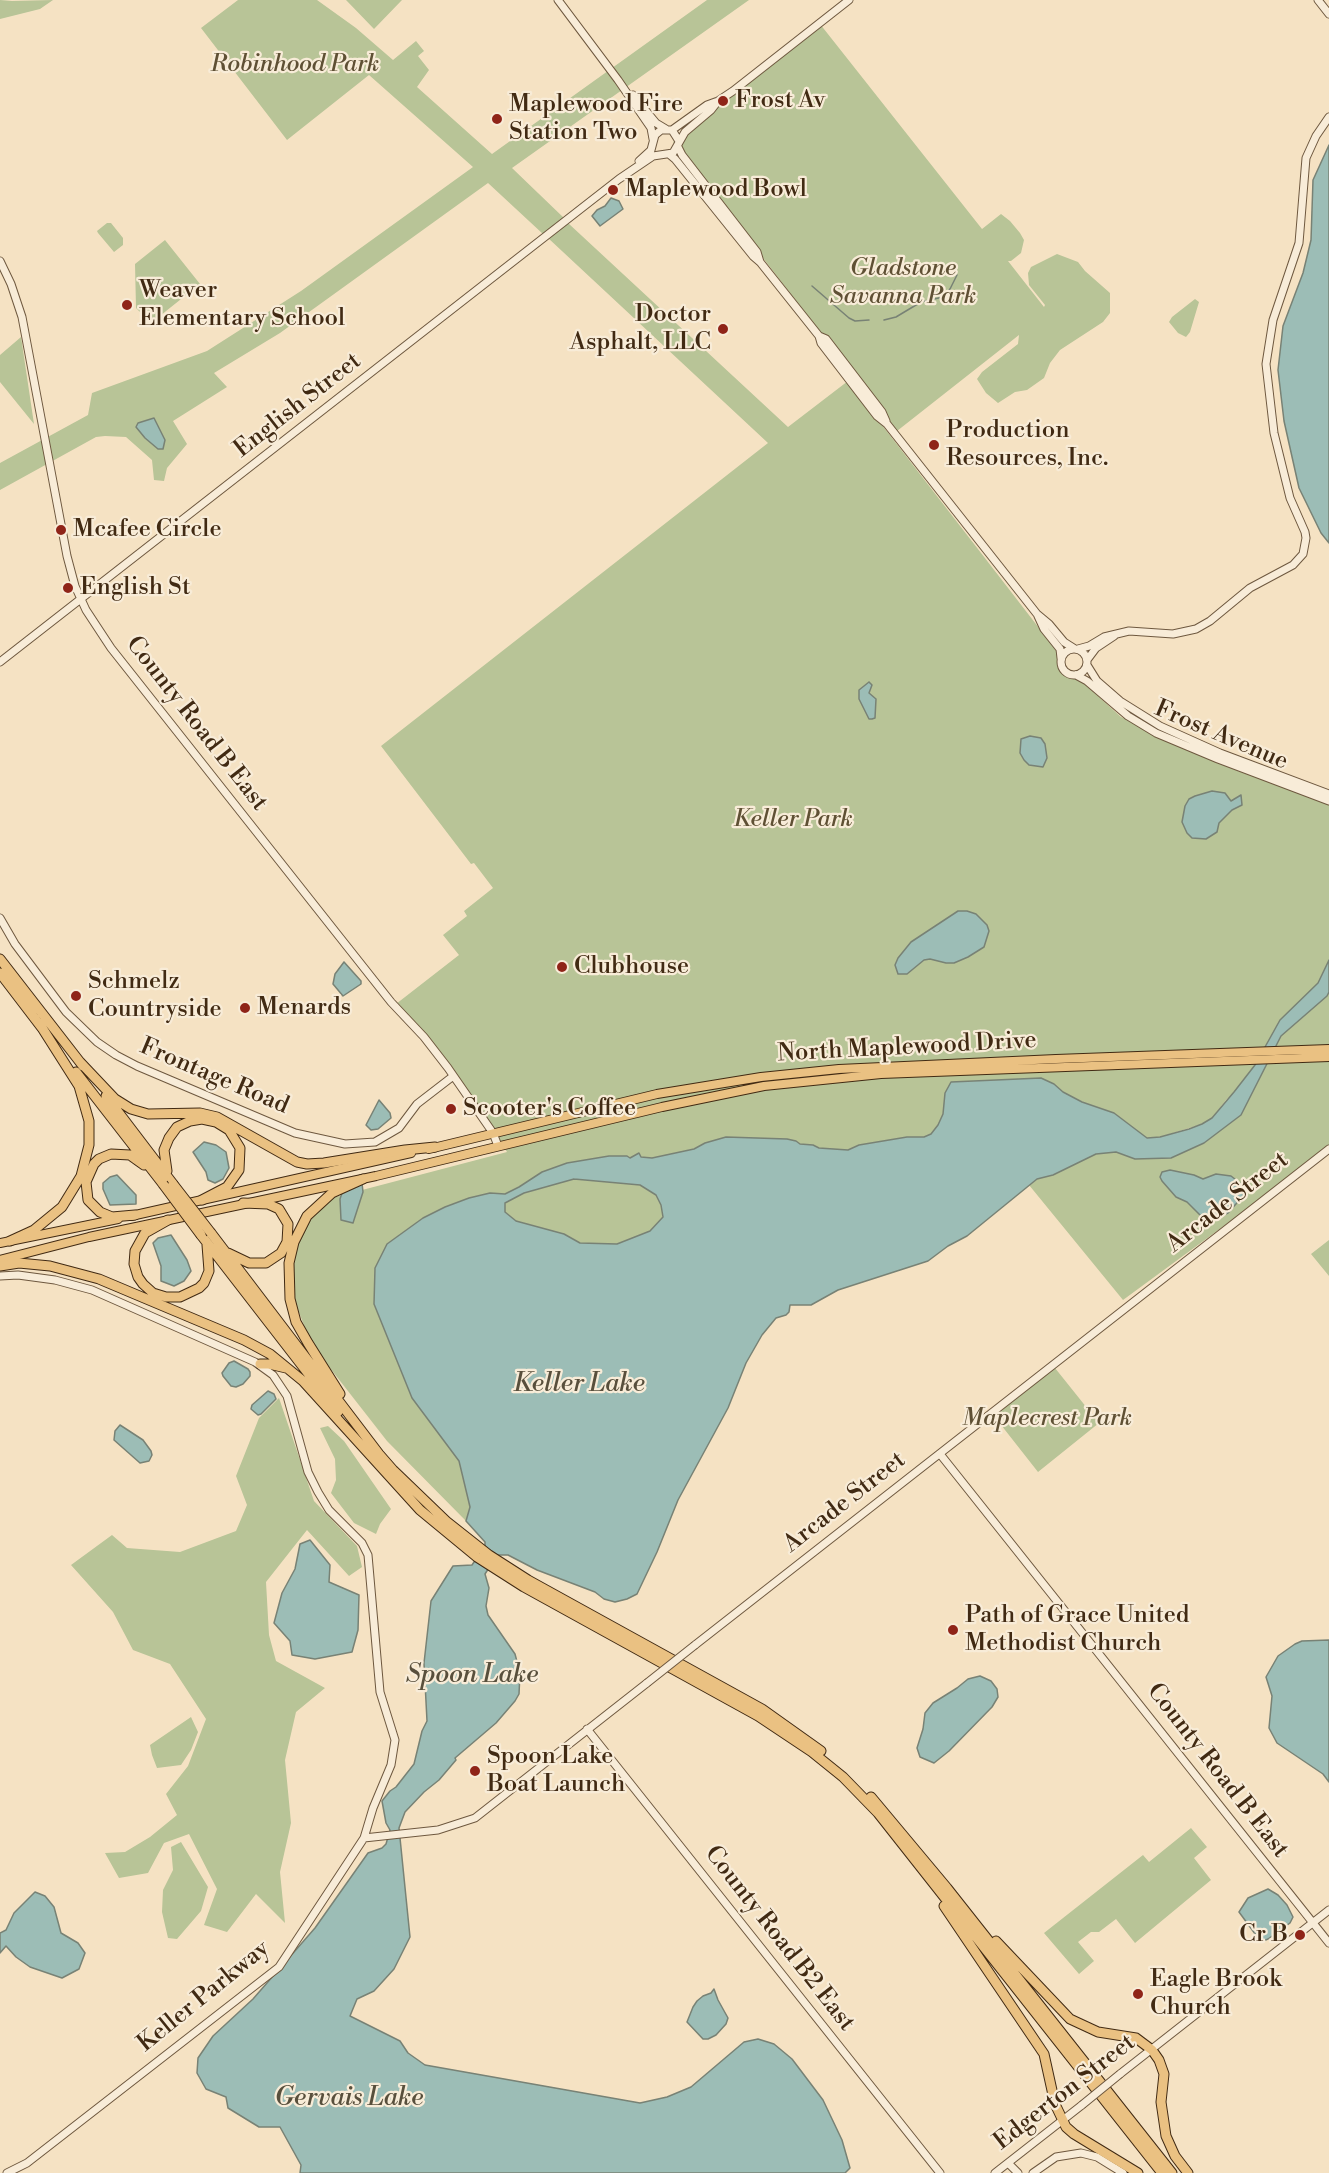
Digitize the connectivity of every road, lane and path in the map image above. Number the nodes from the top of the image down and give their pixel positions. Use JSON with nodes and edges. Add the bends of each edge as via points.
{"nodes":[{"id":1,"x":558,"y":0,"type":"edge"},
{"id":2,"x":849,"y":0,"type":"edge"},
{"id":3,"x":1318,"y":0,"type":"edge"},
{"id":4,"x":1329,"y":14,"type":"edge"},
{"id":5,"x":618,"y":80,"type":"junction"},
{"id":6,"x":718,"y":100,"type":"junction"},
{"id":7,"x":1329,"y":117,"type":"edge"},
{"id":8,"x":669,"y":130,"type":"junction"},
{"id":9,"x":653,"y":141,"type":"junction"},
{"id":10,"x":678,"y":144,"type":"junction"},
{"id":11,"x":666,"y":154,"type":"junction"},
{"id":12,"x":619,"y":179,"type":"junction"},
{"id":13,"x":0,"y":261,"type":"edge"},
{"id":14,"x":760,"y":262,"type":"junction"},
{"id":15,"x":80,"y":600,"type":"junction"},
{"id":16,"x":1037,"y":614,"type":"junction"},
{"id":17,"x":1119,"y":633,"type":"junction"},
{"id":18,"x":1077,"y":649,"type":"junction"},
{"id":19,"x":1061,"y":659,"type":"junction"},
{"id":20,"x":0,"y":662,"type":"edge"},
{"id":21,"x":1087,"y":663,"type":"junction"},
{"id":22,"x":1076,"y":675,"type":"junction"},
{"id":23,"x":1329,"y":794,"type":"edge"},
{"id":24,"x":1329,"y":801,"type":"edge"},
{"id":25,"x":0,"y":918,"type":"edge"},
{"id":26,"x":0,"y":954,"type":"edge"},
{"id":27,"x":0,"y":959,"type":"edge"},
{"id":28,"x":0,"y":973,"type":"edge"},
{"id":29,"x":13,"y":976,"type":"junction"},
{"id":30,"x":0,"y":978,"type":"edge"},
{"id":31,"x":31,"y":1014,"type":"junction"},
{"id":32,"x":39,"y":1023,"type":"junction"},
{"id":33,"x":1329,"y":1049,"type":"edge"},
{"id":34,"x":1288,"y":1055,"type":"junction"},
{"id":35,"x":1242,"y":1056,"type":"junction"},
{"id":36,"x":1329,"y":1057,"type":"edge"},
{"id":37,"x":80,"y":1062,"type":"junction"},
{"id":38,"x":452,"y":1077,"type":"junction"},
{"id":39,"x":493,"y":1133,"type":"junction"},
{"id":40,"x":498,"y":1146,"type":"junction"},
{"id":41,"x":435,"y":1147,"type":"junction"},
{"id":42,"x":1329,"y":1149,"type":"edge"},
{"id":43,"x":363,"y":1179,"type":"junction"},
{"id":44,"x":169,"y":1182,"type":"junction"},
{"id":45,"x":202,"y":1200,"type":"junction"},
{"id":46,"x":243,"y":1203,"type":"junction"},
{"id":47,"x":135,"y":1215,"type":"junction"},
{"id":48,"x":168,"y":1220,"type":"junction"},
{"id":49,"x":206,"y":1237,"type":"junction"},
{"id":50,"x":10,"y":1241,"type":"junction"},
{"id":51,"x":0,"y":1244,"type":"edge"},
{"id":52,"x":221,"y":1247,"type":"junction"},
{"id":53,"x":0,"y":1260,"type":"edge"},
{"id":54,"x":0,"y":1266,"type":"edge"},
{"id":55,"x":0,"y":1276,"type":"edge"},
{"id":56,"x":260,"y":1364,"type":"junction"},
{"id":57,"x":291,"y":1370,"type":"junction"},
{"id":58,"x":379,"y":1454,"type":"junction"},
{"id":59,"x":940,"y":1454,"type":"junction"},
{"id":60,"x":395,"y":1485,"type":"junction"},
{"id":61,"x":470,"y":1546,"type":"junction"},
{"id":62,"x":502,"y":1569,"type":"junction"},
{"id":63,"x":588,"y":1729,"type":"junction"},
{"id":64,"x":364,"y":1838,"type":"junction"},
{"id":65,"x":903,"y":1844,"type":"junction"},
{"id":66,"x":947,"y":1888,"type":"junction"},
{"id":67,"x":1329,"y":1910,"type":"edge"},
{"id":68,"x":1312,"y":1923,"type":"junction"},
{"id":69,"x":1329,"y":1943,"type":"edge"},
{"id":70,"x":1152,"y":2050,"type":"junction"},
{"id":71,"x":1062,"y":2121,"type":"junction"},
{"id":72,"x":1008,"y":2163,"type":"junction"},
{"id":73,"x":7,"y":2173,"type":"edge"},
{"id":74,"x":940,"y":2173,"type":"edge"},
{"id":75,"x":995,"y":2173,"type":"edge"},
{"id":76,"x":1018,"y":2173,"type":"edge"},
{"id":77,"x":1033,"y":2173,"type":"edge"},
{"id":78,"x":1123,"y":2173,"type":"edge"},
{"id":79,"x":1138,"y":2173,"type":"edge"},
{"id":80,"x":1162,"y":2173,"type":"edge"},
{"id":81,"x":1172,"y":2173,"type":"edge"},
{"id":82,"x":1188,"y":2173,"type":"edge"}],
"edges":[{"from":1,"to":5,"type":"street"},
{"from":2,"to":6,"type":"street"},
{"from":3,"to":4,"type":"street"},
{"from":5,"to":8,"type":"street","via":[[656,123]]},
{"from":5,"to":9,"type":"street","via":[[651,128]]},
{"from":6,"to":8,"type":"street"},
{"from":6,"to":10,"type":"street"},
{"from":7,"to":17,"type":"street","via":[[1306,158],[1299,243],[1273,320],[1266,364],[1274,433],[1290,498],[1305,531],[1303,554],[1293,566],[1250,588],[1196,629],[1173,634]]},
{"from":8,"to":9,"type":"street","via":[[658,132]]},
{"from":8,"to":10,"type":"street"},
{"from":9,"to":11,"type":"street","via":[[656,150]]},
{"from":9,"to":12,"type":"street","name":"English Street","via":[[649,152]]},
{"from":10,"to":11,"type":"street"},
{"from":10,"to":14,"type":"street","via":[[683,157],[757,252]]},
{"from":11,"to":12,"type":"street","name":"English Street","via":[[653,156]]},
{"from":11,"to":14,"type":"street","via":[[675,159]]},
{"from":12,"to":15,"type":"street","name":"English Street"},
{"from":13,"to":15,"type":"street","name":"County Road B East","via":[[22,317],[67,556]]},
{"from":14,"to":16,"type":"street","via":[[877,416]]},
{"from":15,"to":20,"type":"street","name":"English Street"},
{"from":15,"to":38,"type":"street","name":"County Road B East","via":[[100,634]]},
{"from":16,"to":18,"type":"street","via":[[1064,642]]},
{"from":16,"to":19,"type":"street","via":[[1060,649]]},
{"from":17,"to":18,"type":"street"},
{"from":17,"to":21,"type":"street","via":[[1096,648]]},
{"from":18,"to":19,"type":"street","via":[[1066,651]]},
{"from":18,"to":21,"type":"street","via":[[1084,653]]},
{"from":19,"to":22,"type":"street","via":[[1063,670]]},
{"from":21,"to":22,"type":"street","via":[[1083,672]]},
{"from":21,"to":23,"type":"street","name":"Frost Avenue","via":[[1097,681],[1120,701],[1160,726]]},
{"from":22,"to":24,"type":"street","name":"Frost Avenue","via":[[1156,733]]},
{"from":25,"to":38,"type":"street","name":"Frontage Road","via":[[66,1012],[97,1042],[128,1062],[295,1133],[345,1144],[375,1142],[399,1128],[417,1104]]},
{"from":26,"to":29,"type":"highway"},
{"from":27,"to":29,"type":"highway"},
{"from":28,"to":31,"type":"highway"},
{"from":29,"to":37,"type":"highway"},
{"from":30,"to":31,"type":"highway"},
{"from":31,"to":32,"type":"highway"},
{"from":32,"to":44,"type":"highway"},
{"from":32,"to":50,"type":"highway","via":[[79,1086],[87,1108],[89,1145],[81,1176],[62,1207],[44,1224]]},
{"from":33,"to":34,"type":"main road","name":"North Maplewood Drive"},
{"from":34,"to":35,"type":"main road","name":"North Maplewood Drive"},
{"from":34,"to":36,"type":"main road","name":"North Maplewood Drive"},
{"from":35,"to":39,"type":"main road","name":"North Maplewood Drive","via":[[1045,1059],[771,1076],[666,1092]]},
{"from":35,"to":40,"type":"main road","name":"North Maplewood Drive","via":[[806,1081],[703,1097]]},
{"from":37,"to":41,"type":"highway","via":[[115,1099],[131,1109],[154,1114],[217,1116],[297,1162],[324,1163]]},
{"from":37,"to":44,"type":"highway"},
{"from":38,"to":39,"type":"street","name":"County Road B East"},
{"from":39,"to":40,"type":"street","name":"County Road B East"},
{"from":39,"to":41,"type":"main road","name":"North Maplewood Drive"},
{"from":40,"to":43,"type":"main road","name":"North Maplewood Drive"},
{"from":41,"to":45,"type":"main road","name":"North Maplewood Drive"},
{"from":42,"to":59,"type":"street","name":"Arcade Street"},
{"from":43,"to":46,"type":"main road","name":"North Maplewood Drive"},
{"from":43,"to":58,"type":"highway","via":[[332,1193],[307,1216],[291,1253],[288,1287],[302,1333]]},
{"from":44,"to":45,"type":"highway","via":[[164,1150],[177,1127],[202,1119],[223,1126],[234,1135],[240,1148],[239,1170],[227,1187]]},
{"from":44,"to":47,"type":"highway","via":[[124,1154],[105,1156],[94,1164],[86,1182],[86,1194],[92,1205],[111,1217]]},
{"from":44,"to":49,"type":"highway","bridge":true},
{"from":45,"to":47,"type":"main road","name":"North Maplewood Drive"},
{"from":46,"to":48,"type":"main road","name":"North Maplewood Drive"},
{"from":46,"to":52,"type":"highway","via":[[268,1204],[283,1213],[289,1229],[285,1248],[272,1261],[255,1264],[240,1260]]},
{"from":47,"to":50,"type":"main road","name":"North Maplewood Drive"},
{"from":48,"to":49,"type":"highway","via":[[145,1233],[135,1251],[138,1277],[153,1293],[180,1297],[199,1288],[209,1271]]},
{"from":48,"to":53,"type":"main road","name":"North Maplewood Drive"},
{"from":49,"to":52,"type":"highway"},
{"from":49,"to":60,"type":"highway"},
{"from":50,"to":51,"type":"main road","name":"North Maplewood Drive"},
{"from":52,"to":58,"type":"highway"},
{"from":54,"to":57,"type":"highway","via":[[50,1266],[99,1279],[244,1340]]},
{"from":55,"to":56,"type":"street","via":[[29,1276],[79,1286]]},
{"from":56,"to":57,"type":"highway"},
{"from":56,"to":64,"type":"street","name":"Keller Parkway","via":[[279,1382],[289,1404],[315,1487],[329,1510],[362,1543],[369,1562],[380,1692],[394,1731],[395,1749]]},
{"from":57,"to":60,"type":"highway"},
{"from":58,"to":61,"type":"highway"},
{"from":59,"to":63,"type":"street","name":"Arcade Street","bridge":true},
{"from":59,"to":68,"type":"street","name":"County Road B East"},
{"from":60,"to":61,"type":"highway","via":[[434,1523]]},
{"from":61,"to":62,"type":"highway"},
{"from":62,"to":65,"type":"highway","via":[[786,1733],[849,1783]]},
{"from":62,"to":66,"type":"highway","via":[[762,1709],[806,1739],[880,1806]]},
{"from":63,"to":64,"type":"street","name":"Arcade Street","via":[[475,1818],[438,1830]]},
{"from":63,"to":74,"type":"street","name":"County Road B2 East"},
{"from":64,"to":73,"type":"street","name":"Keller Parkway","via":[[279,1967],[27,2163]]},
{"from":65,"to":71,"type":"highway","via":[[1044,2054]]},
{"from":65,"to":80,"type":"highway"},
{"from":66,"to":70,"type":"highway","via":[[1070,2019],[1098,2032],[1136,2038]]},
{"from":66,"to":81,"type":"highway"},
{"from":67,"to":68,"type":"street","name":"Edgerton Street"},
{"from":68,"to":69,"type":"street","name":"County Road B East"},
{"from":68,"to":70,"type":"street","name":"Edgerton Street"},
{"from":70,"to":71,"type":"street","name":"Edgerton Street","bridge":true},
{"from":70,"to":82,"type":"highway","via":[[1164,2074],[1161,2102],[1166,2136]]},
{"from":71,"to":72,"type":"street","name":"Edgerton Street"},
{"from":71,"to":79,"type":"highway","via":[[1074,2134]]},
{"from":72,"to":75,"type":"street","name":"Edgerton Street"},
{"from":72,"to":76,"type":"street"},
{"from":77,"to":78,"type":"street","via":[[1056,2157],[1081,2153],[1097,2157]]}]}
